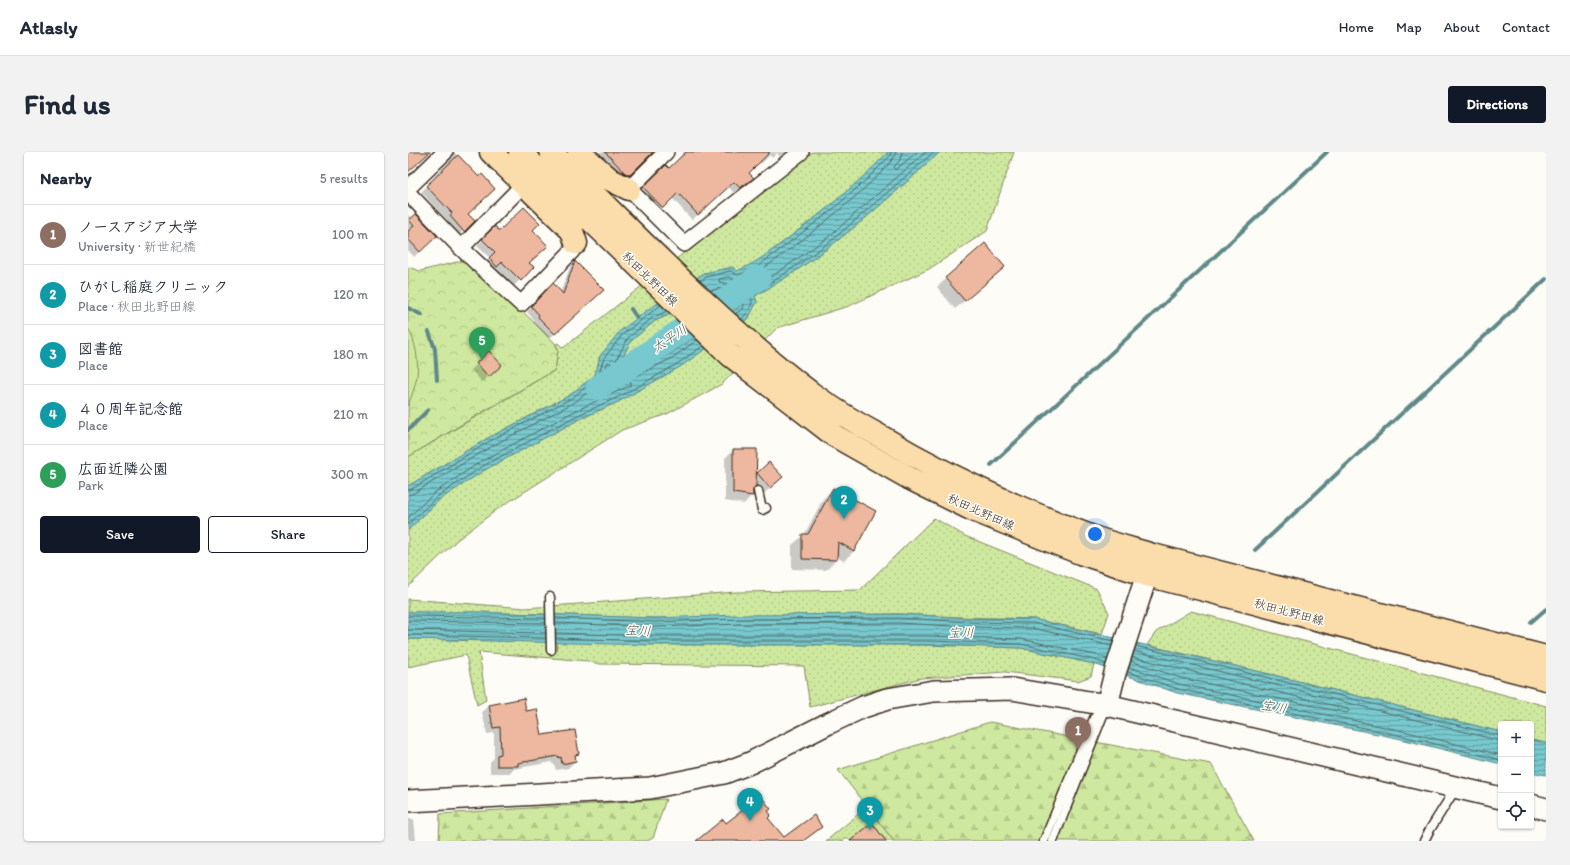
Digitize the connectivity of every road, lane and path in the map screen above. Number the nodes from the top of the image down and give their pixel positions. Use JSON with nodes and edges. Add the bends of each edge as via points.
{"nodes":[{"id":1,"x":446,"y":152,"type":"edge"},
{"id":2,"x":491,"y":152,"type":"edge"},
{"id":3,"x":520,"y":152,"type":"edge"},
{"id":4,"x":551,"y":152,"type":"edge"},
{"id":5,"x":579,"y":152,"type":"edge"},
{"id":6,"x":666,"y":152,"type":"edge"},
{"id":7,"x":801,"y":152,"type":"edge"},
{"id":8,"x":524,"y":184,"type":"junction"},
{"id":9,"x":408,"y":188,"type":"edge"},
{"id":10,"x":630,"y":189,"type":"junction"},
{"id":11,"x":408,"y":193,"type":"edge"},
{"id":12,"x":576,"y":243,"type":"joint"},
{"id":13,"x":461,"y":248,"type":"junction"},
{"id":14,"x":667,"y":281,"type":"junction"},
{"id":15,"x":758,"y":491,"type":"dead end"},
{"id":16,"x":766,"y":508,"type":"dead end"},
{"id":17,"x":1150,"y":565,"type":"junction"},
{"id":18,"x":550,"y":596,"type":"dead end"},
{"id":19,"x":551,"y":650,"type":"dead end"},
{"id":20,"x":1546,"y":658,"type":"edge"},
{"id":21,"x":1546,"y":679,"type":"edge"},
{"id":22,"x":1107,"y":705,"type":"junction"},
{"id":23,"x":1456,"y":788,"type":"junction"},
{"id":24,"x":1498,"y":797,"type":"edge"},
{"id":25,"x":408,"y":801,"type":"edge"},
{"id":26,"x":1534,"y":806,"type":"edge"},
{"id":27,"x":1546,"y":809,"type":"edge"},
{"id":28,"x":1044,"y":841,"type":"edge"},
{"id":29,"x":1053,"y":841,"type":"edge"},
{"id":30,"x":1424,"y":841,"type":"edge"}],
"edges":[{"from":1,"to":9,"type":"street"},
{"from":2,"to":8,"type":"main road"},
{"from":3,"to":14,"type":"main road","name":"秋田北野田線"},
{"from":4,"to":14,"type":"main road","name":"秋田北野田線","via":[[616,214]]},
{"from":5,"to":10,"type":"main road","via":[[611,180]]},
{"from":6,"to":10,"type":"street"},
{"from":7,"to":10,"type":"street","via":[[684,244]]},
{"from":8,"to":12,"type":"main road","via":[[572,231]]},
{"from":8,"to":13,"type":"street"},
{"from":11,"to":13,"type":"street"},
{"from":12,"to":13,"type":"street","via":[[572,251],[521,304]]},
{"from":14,"to":17,"type":"main road","name":"秋田北野田線","via":[[812,394],[918,459],[992,496],[1094,537]]},
{"from":14,"to":17,"type":"main road","name":"秋田北野田線","via":[[730,355],[835,436],[909,478],[987,516],[1080,554]]},
{"from":15,"to":16,"type":"lane","via":[[762,510]]},
{"from":17,"to":20,"type":"main road","name":"秋田北野田線"},
{"from":17,"to":21,"type":"main road","name":"秋田北野田線"},
{"from":17,"to":22,"type":"street"},
{"from":18,"to":19,"type":"lane"},
{"from":22,"to":23,"type":"street"},
{"from":22,"to":25,"type":"street","via":[[1012,689],[934,691],[863,707],[750,763],[724,773],[650,788]]},
{"from":22,"to":28,"type":"lane","via":[[1094,718]]},
{"from":22,"to":29,"type":"lane"},
{"from":23,"to":24,"type":"street"},
{"from":23,"to":30,"type":"lane"},
{"from":26,"to":27,"type":"street"}]}
